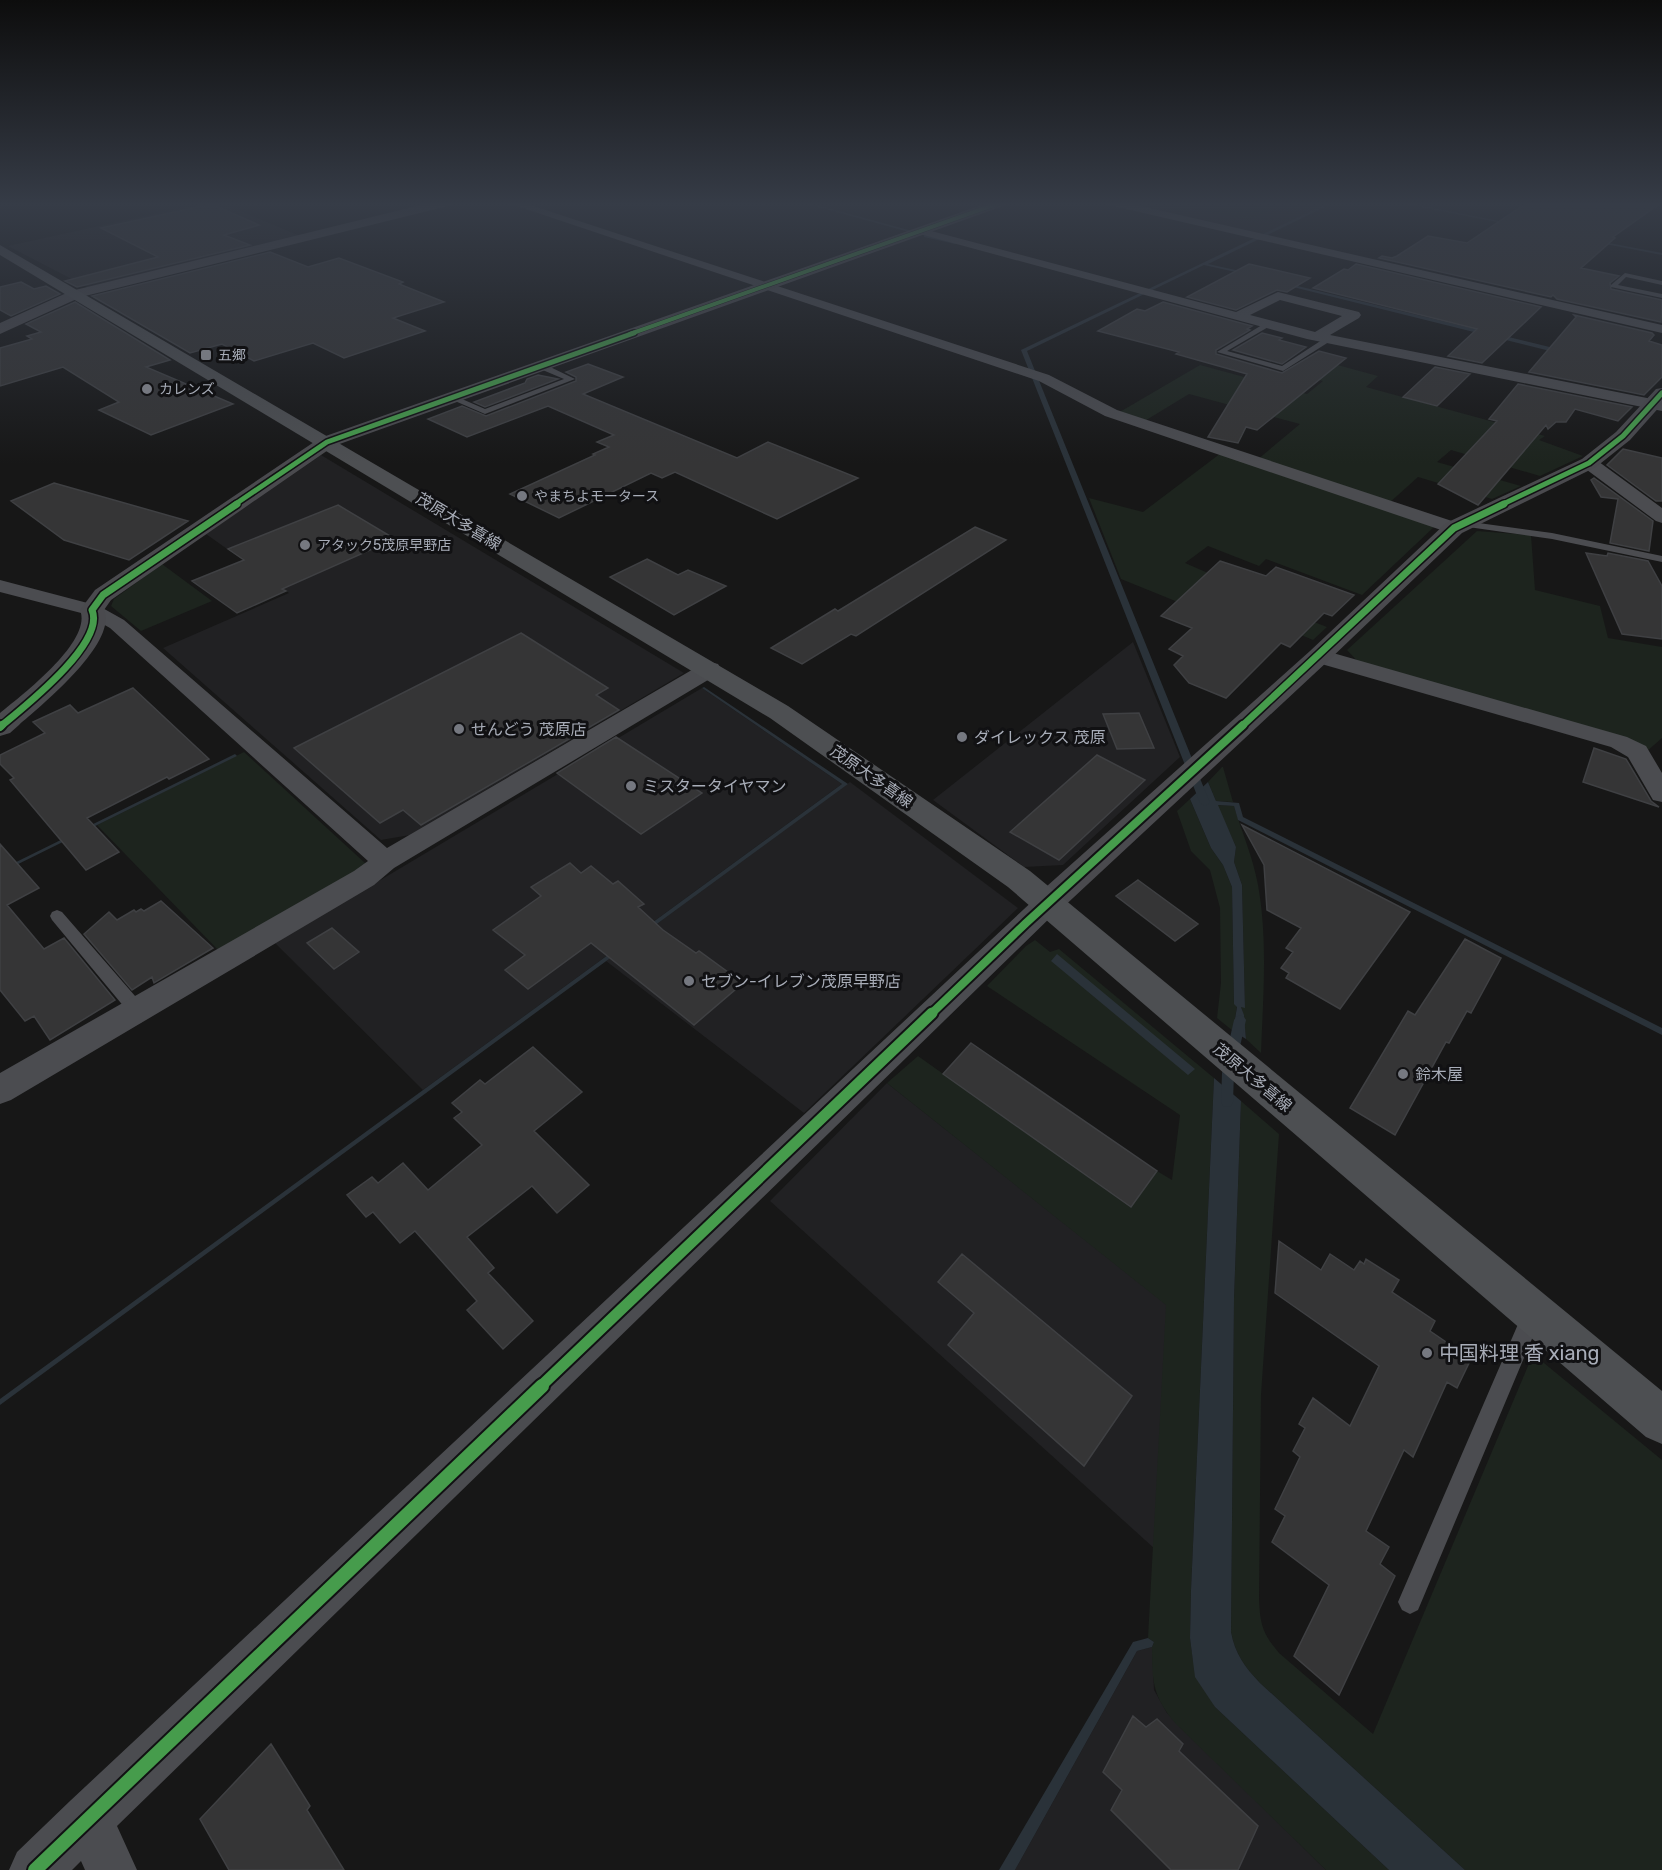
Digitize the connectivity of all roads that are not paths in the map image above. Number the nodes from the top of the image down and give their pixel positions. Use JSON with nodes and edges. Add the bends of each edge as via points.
{"nodes":[{"id":1,"x":68,"y":289,"type":"edge"},
{"id":2,"x":95,"y":289,"type":"edge"},
{"id":3,"x":756,"y":289,"type":"edge"},
{"id":4,"x":775,"y":289,"type":"edge"},
{"id":5,"x":1136,"y":289,"type":"edge"},
{"id":6,"x":1488,"y":289,"type":"edge"},
{"id":7,"x":1629,"y":289,"type":"edge"},
{"id":8,"x":76,"y":294,"type":"junction"},
{"id":9,"x":1662,"y":296,"type":"edge"},
{"id":10,"x":1238,"y":316,"type":"junction"},
{"id":11,"x":1267,"y":324,"type":"junction"},
{"id":12,"x":0,"y":329,"type":"edge"},
{"id":13,"x":1662,"y":329,"type":"edge"},
{"id":14,"x":1323,"y":338,"type":"junction"},
{"id":15,"x":541,"y":366,"type":"junction"},
{"id":16,"x":452,"y":398,"type":"junction"},
{"id":17,"x":1658,"y":401,"type":"edge"},
{"id":18,"x":327,"y":442,"type":"junction"},
{"id":19,"x":1589,"y":463,"type":"junction"},
{"id":20,"x":1662,"y":517,"type":"edge"},
{"id":21,"x":1459,"y":526,"type":"junction"},
{"id":22,"x":1662,"y":559,"type":"edge"},
{"id":23,"x":0,"y":586,"type":"edge"},
{"id":24,"x":92,"y":610,"type":"junction"},
{"id":25,"x":1319,"y":656,"type":"junction"},
{"id":26,"x":710,"y":669,"type":"junction"},
{"id":27,"x":0,"y":727,"type":"edge"},
{"id":28,"x":1662,"y":794,"type":"edge"},
{"id":29,"x":385,"y":861,"type":"junction"},
{"id":30,"x":1048,"y":903,"type":"junction"},
{"id":31,"x":57,"y":916,"type":"dead end"},
{"id":32,"x":136,"y":1009,"type":"junction"},
{"id":33,"x":0,"y":1090,"type":"edge"},
{"id":34,"x":1533,"y":1313,"type":"junction"},
{"id":35,"x":1662,"y":1421,"type":"edge"},
{"id":36,"x":1410,"y":1602,"type":"dead end"},
{"id":37,"x":88,"y":1819,"type":"junction"},
{"id":38,"x":35,"y":1870,"type":"edge"},
{"id":39,"x":111,"y":1870,"type":"edge"}],
"edges":[{"from":1,"to":8,"type":"main road","name":"茂原大多喜線"},
{"from":2,"to":8,"type":"street"},
{"from":3,"to":15,"type":"street"},
{"from":4,"to":21,"type":"street","via":[[1044,378],[1111,413]]},
{"from":5,"to":10,"type":"street"},
{"from":6,"to":13,"type":"street"},
{"from":7,"to":9,"type":"lane"},
{"from":8,"to":12,"type":"street"},
{"from":8,"to":18,"type":"main road","name":"茂原大多喜線"},
{"from":10,"to":11,"type":"street"},
{"from":10,"to":14,"type":"street","via":[[1278,296],[1354,315]]},
{"from":11,"to":14,"type":"street"},
{"from":11,"to":14,"type":"lane","via":[[1221,352],[1283,369]]},
{"from":14,"to":17,"type":"street"},
{"from":15,"to":16,"type":"street"},
{"from":15,"to":16,"type":"lane","via":[[571,379],[485,412]]},
{"from":16,"to":18,"type":"street"},
{"from":17,"to":19,"type":"street"},
{"from":18,"to":24,"type":"street","via":[[103,595]]},
{"from":18,"to":26,"type":"main road","name":"茂原大多喜線"},
{"from":19,"to":20,"type":"street"},
{"from":19,"to":21,"type":"street"},
{"from":21,"to":22,"type":"lane","via":[[1553,537]]},
{"from":21,"to":25,"type":"street"},
{"from":23,"to":24,"type":"street"},
{"from":24,"to":27,"type":"street","via":[[96,619],[83,645],[41,693]]},
{"from":24,"to":29,"type":"street","via":[[117,624]]},
{"from":25,"to":28,"type":"street","via":[[1620,742],[1637,752]]},
{"from":25,"to":30,"type":"street"},
{"from":26,"to":29,"type":"street"},
{"from":26,"to":30,"type":"main road","name":"茂原大多喜線","via":[[859,767]]},
{"from":29,"to":32,"type":"street","via":[[364,878]]},
{"from":30,"to":34,"type":"main road","name":"茂原大多喜線"},
{"from":30,"to":37,"type":"street"},
{"from":31,"to":32,"type":"lane"},
{"from":32,"to":33,"type":"street"},
{"from":34,"to":35,"type":"main road","name":"茂原大多喜線"},
{"from":34,"to":36,"type":"lane"},
{"from":37,"to":38,"type":"street"},
{"from":37,"to":39,"type":"street"}]}
